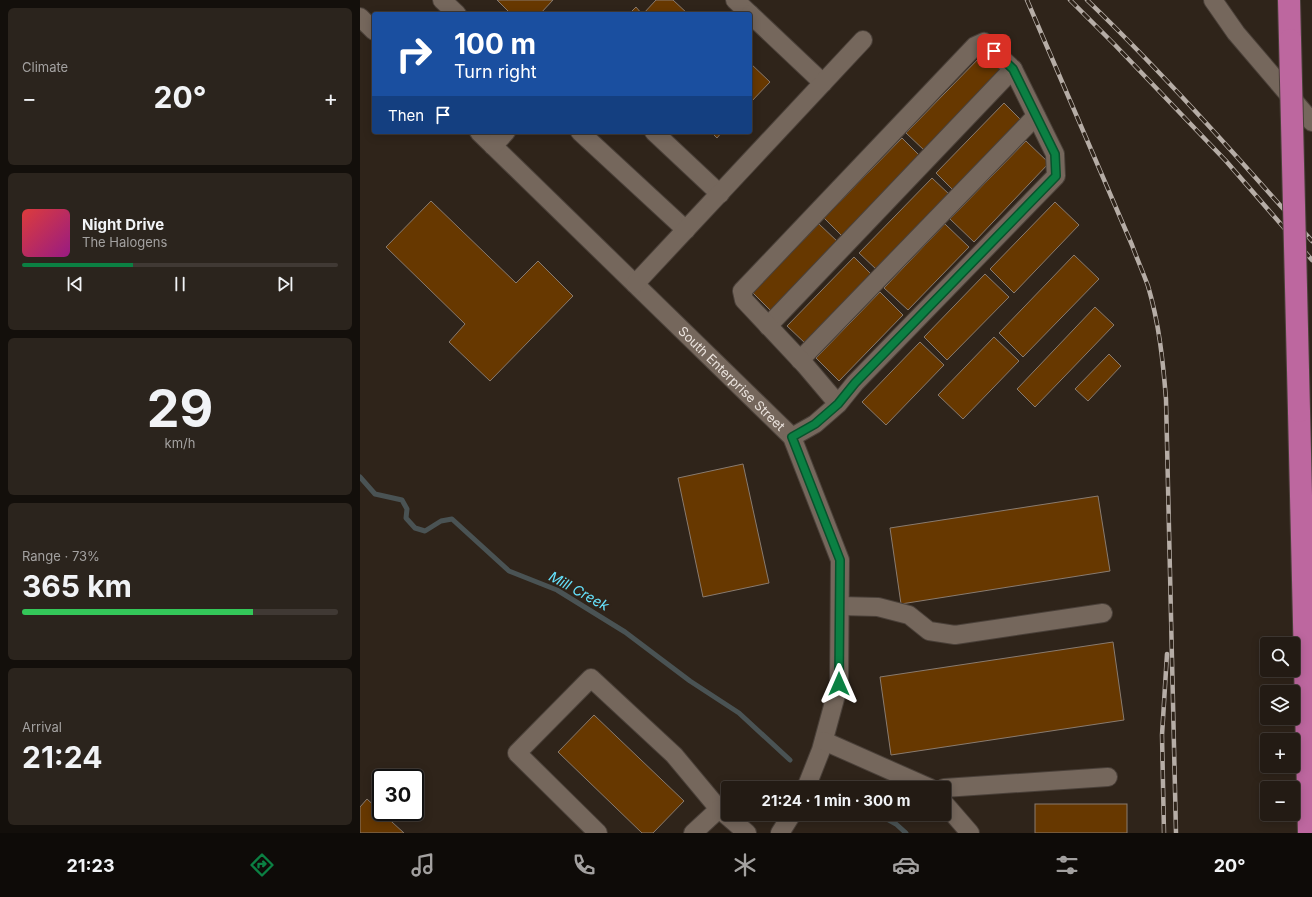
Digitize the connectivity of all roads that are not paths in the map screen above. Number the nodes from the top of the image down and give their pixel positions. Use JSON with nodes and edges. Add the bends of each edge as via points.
{"nodes":[{"id":1,"x":442,"y":0,"type":"edge"},
{"id":2,"x":735,"y":0,"type":"edge"},
{"id":3,"x":1213,"y":0,"type":"edge"},
{"id":4,"x":1289,"y":0,"type":"edge"},
{"id":5,"x":455,"y":12,"type":"edge"},
{"id":6,"x":748,"y":12,"type":"edge"},
{"id":7,"x":752,"y":16,"type":"edge"},
{"id":8,"x":360,"y":17,"type":"edge"},
{"id":9,"x":372,"y":28,"type":"edge"},
{"id":10,"x":863,"y":40,"type":"dead end"},
{"id":11,"x":1013,"y":69,"type":"junction"},
{"id":12,"x":823,"y":83,"type":"junction"},
{"id":13,"x":1036,"y":116,"type":"junction"},
{"id":14,"x":1312,"y":122,"type":"edge"},
{"id":15,"x":481,"y":134,"type":"edge"},
{"id":16,"x":504,"y":134,"type":"edge"},
{"id":17,"x":582,"y":134,"type":"edge"},
{"id":18,"x":656,"y":134,"type":"edge"},
{"id":19,"x":494,"y":146,"type":"junction"},
{"id":20,"x":720,"y":194,"type":"junction"},
{"id":21,"x":686,"y":230,"type":"junction"},
{"id":22,"x":636,"y":284,"type":"junction"},
{"id":23,"x":768,"y":326,"type":"junction"},
{"id":24,"x":800,"y":360,"type":"junction"},
{"id":25,"x":838,"y":404,"type":"junction"},
{"id":26,"x":792,"y":437,"type":"junction"},
{"id":27,"x":840,"y":606,"type":"junction"},
{"id":28,"x":1103,"y":613,"type":"dead end"},
{"id":29,"x":824,"y":741,"type":"junction"},
{"id":30,"x":1108,"y":777,"type":"dead end"},
{"id":31,"x":809,"y":781,"type":"edge"},
{"id":32,"x":914,"y":781,"type":"edge"},
{"id":33,"x":951,"y":788,"type":"edge"},
{"id":34,"x":719,"y":808,"type":"junction"},
{"id":35,"x":951,"y":811,"type":"edge"},
{"id":36,"x":788,"y":821,"type":"edge"},
{"id":37,"x":598,"y":833,"type":"edge"},
{"id":38,"x":693,"y":833,"type":"edge"},
{"id":39,"x":747,"y":833,"type":"edge"},
{"id":40,"x":780,"y":833,"type":"edge"},
{"id":41,"x":970,"y":833,"type":"edge"},
{"id":42,"x":1309,"y":833,"type":"edge"}],
"edges":[{"from":1,"to":5,"type":"street"},
{"from":2,"to":6,"type":"street"},
{"from":3,"to":14,"type":"street","via":[[1236,33]]},
{"from":4,"to":42,"type":"highway","bridge":true},
{"from":7,"to":12,"type":"street"},
{"from":8,"to":9,"type":"street"},
{"from":10,"to":12,"type":"street"},
{"from":11,"to":13,"type":"street"},
{"from":11,"to":23,"type":"street"},
{"from":11,"to":23,"type":"street","via":[[984,42],[974,46],[742,291],[744,300]]},
{"from":12,"to":20,"type":"street"},
{"from":13,"to":24,"type":"street"},
{"from":13,"to":25,"type":"street","via":[[1055,154],[1056,176],[855,383]]},
{"from":15,"to":19,"type":"street","name":"South Enterprise Street"},
{"from":16,"to":19,"type":"street"},
{"from":17,"to":21,"type":"street"},
{"from":18,"to":20,"type":"street"},
{"from":19,"to":22,"type":"street","name":"South Enterprise Street"},
{"from":20,"to":21,"type":"street"},
{"from":21,"to":22,"type":"street"},
{"from":22,"to":26,"type":"street","name":"South Enterprise Street"},
{"from":23,"to":24,"type":"street"},
{"from":24,"to":25,"type":"street"},
{"from":25,"to":26,"type":"street","via":[[815,424]]},
{"from":26,"to":27,"type":"street","name":"South Enterprise Street","via":[[840,560]]},
{"from":27,"to":28,"type":"street","via":[[878,607],[909,616],[929,631],[955,635]]},
{"from":27,"to":29,"type":"street","name":"South Enterprise Street","via":[[839,684]]},
{"from":29,"to":31,"type":"street","name":"South Enterprise Street"},
{"from":29,"to":32,"type":"street"},
{"from":30,"to":33,"type":"street"},
{"from":34,"to":37,"type":"street","via":[[674,755],[592,678],[517,753]]},
{"from":34,"to":38,"type":"street"},
{"from":34,"to":39,"type":"street"},
{"from":35,"to":41,"type":"street"},
{"from":36,"to":40,"type":"street"}]}
